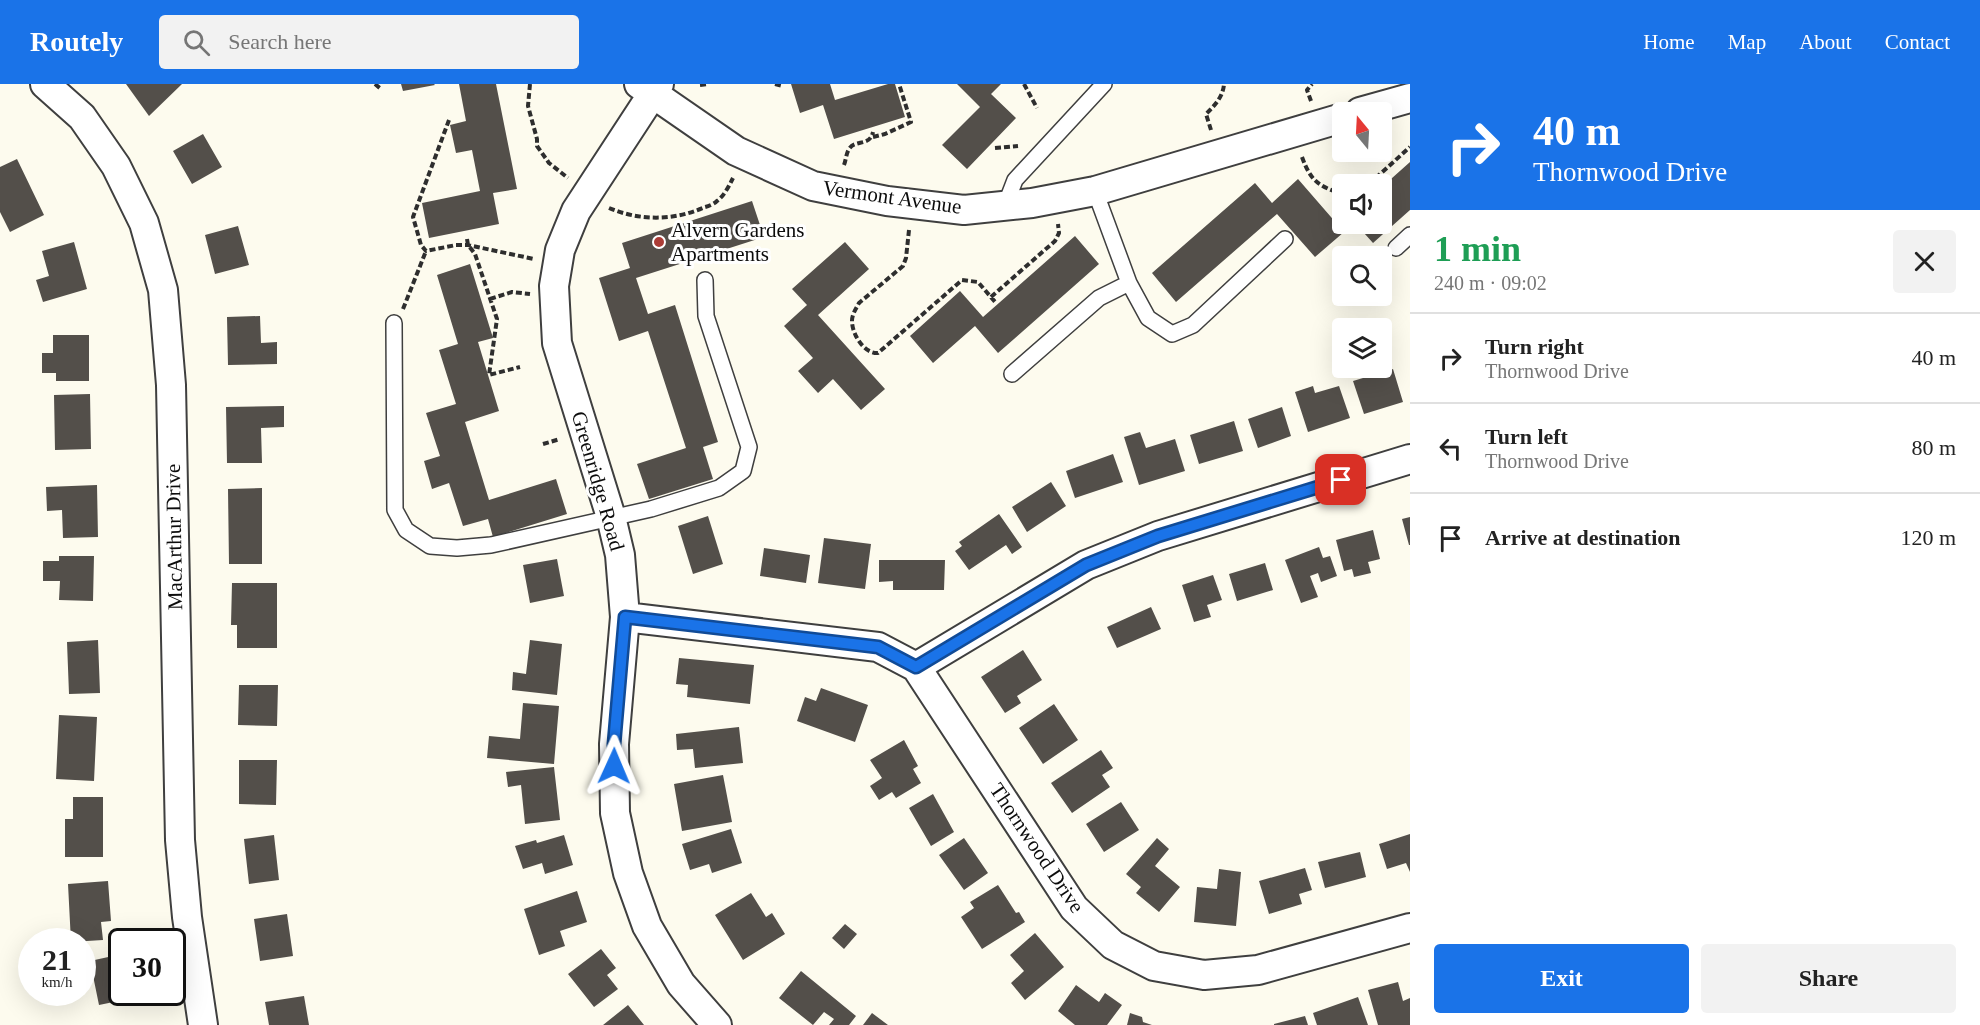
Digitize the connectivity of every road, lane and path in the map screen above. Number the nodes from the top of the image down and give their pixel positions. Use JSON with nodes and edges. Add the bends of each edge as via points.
{"nodes":[{"id":1,"x":45,"y":84,"type":"edge"},
{"id":2,"x":375,"y":84,"type":"edge"},
{"id":3,"x":530,"y":84,"type":"edge"},
{"id":4,"x":708,"y":84,"type":"edge"},
{"id":5,"x":775,"y":84,"type":"edge"},
{"id":6,"x":899,"y":84,"type":"edge"},
{"id":7,"x":1024,"y":84,"type":"edge"},
{"id":8,"x":1104,"y":84,"type":"edge"},
{"id":9,"x":1224,"y":84,"type":"edge"},
{"id":10,"x":1312,"y":84,"type":"edge"},
{"id":11,"x":700,"y":86,"type":"dead end"},
{"id":12,"x":783,"y":86,"type":"dead end"},
{"id":13,"x":650,"y":87,"type":"edge"},
{"id":14,"x":381,"y":89,"type":"dead end"},
{"id":15,"x":1410,"y":98,"type":"edge"},
{"id":16,"x":1392,"y":103,"type":"edge"},
{"id":17,"x":1313,"y":106,"type":"dead end"},
{"id":18,"x":1036,"y":108,"type":"dead end"},
{"id":19,"x":449,"y":120,"type":"dead end"},
{"id":20,"x":1332,"y":121,"type":"edge"},
{"id":21,"x":1212,"y":135,"type":"dead end"},
{"id":22,"x":1028,"y":145,"type":"dead end"},
{"id":23,"x":1410,"y":147,"type":"edge"},
{"id":24,"x":995,"y":148,"type":"dead end"},
{"id":25,"x":1301,"y":154,"type":"dead end"},
{"id":26,"x":842,"y":171,"type":"dead end"},
{"id":27,"x":1380,"y":174,"type":"edge"},
{"id":28,"x":735,"y":175,"type":"dead end"},
{"id":29,"x":574,"y":181,"type":"dead end"},
{"id":30,"x":1095,"y":191,"type":"junction"},
{"id":31,"x":1332,"y":191,"type":"edge"},
{"id":32,"x":1005,"y":206,"type":"junction"},
{"id":33,"x":609,"y":208,"type":"dead end"},
{"id":34,"x":1058,"y":224,"type":"dead end"},
{"id":35,"x":909,"y":230,"type":"dead end"},
{"id":36,"x":1410,"y":236,"type":"edge"},
{"id":37,"x":467,"y":239,"type":"dead end"},
{"id":38,"x":1286,"y":239,"type":"dead end"},
{"id":39,"x":468,"y":245,"type":"junction"},
{"id":40,"x":1396,"y":248,"type":"dead end"},
{"id":41,"x":426,"y":251,"type":"junction"},
{"id":42,"x":537,"y":260,"type":"dead end"},
{"id":43,"x":705,"y":280,"type":"dead end"},
{"id":44,"x":1129,"y":283,"type":"junction"},
{"id":45,"x":534,"y":294,"type":"dead end"},
{"id":46,"x":991,"y":297,"type":"junction"},
{"id":47,"x":490,"y":298,"type":"junction"},
{"id":48,"x":996,"y":303,"type":"dead end"},
{"id":49,"x":394,"y":323,"type":"joint"},
{"id":50,"x":520,"y":367,"type":"dead end"},
{"id":51,"x":1012,"y":374,"type":"dead end"},
{"id":52,"x":1410,"y":459,"type":"edge"},
{"id":53,"x":611,"y":517,"type":"junction"},
{"id":54,"x":625,"y":617,"type":"junction"},
{"id":55,"x":916,"y":667,"type":"junction"},
{"id":56,"x":1410,"y":928,"type":"edge"},
{"id":57,"x":203,"y":1025,"type":"edge"},
{"id":58,"x":717,"y":1025,"type":"edge"}],
"edges":[{"from":1,"to":57,"type":"street","name":"MacArthur Drive","via":[[82,117],[116,166],[144,223],[163,290],[171,385],[180,840]]},
{"from":2,"to":14,"type":"path"},
{"from":3,"to":29,"type":"path","via":[[528,106],[541,154]]},
{"from":4,"to":11,"type":"path"},
{"from":5,"to":12,"type":"path"},
{"from":6,"to":26,"type":"path","via":[[911,122],[885,134],[873,134],[867,142],[852,146]]},
{"from":7,"to":18,"type":"path"},
{"from":8,"to":32,"type":"lane","via":[[1015,180]]},
{"from":9,"to":21,"type":"path","via":[[1219,100],[1206,114]]},
{"from":10,"to":17,"type":"path","via":[[1307,90]]},
{"from":13,"to":32,"type":"street","name":"Vermont Avenue","via":[[736,151],[813,186],[887,201],[964,210]]},
{"from":13,"to":53,"type":"street","name":"Greenridge Road","via":[[576,211],[560,250],[554,286],[557,343]]},
{"from":15,"to":16,"type":"street"},
{"from":19,"to":41,"type":"path","via":[[413,217]]},
{"from":20,"to":30,"type":"street","name":"Vermont Avenue"},
{"from":22,"to":24,"type":"path"},
{"from":23,"to":27,"type":"path"},
{"from":25,"to":31,"type":"path","via":[[1315,181]]},
{"from":28,"to":33,"type":"path","via":[[717,202],[682,215],[632,216]]},
{"from":30,"to":32,"type":"street","name":"Vermont Avenue"},
{"from":30,"to":44,"type":"lane"},
{"from":34,"to":46,"type":"path","via":[[1055,241]]},
{"from":35,"to":46,"type":"path","via":[[903,266],[859,303],[852,319],[853,330],[866,349],[878,353],[962,280],[978,282]]},
{"from":36,"to":40,"type":"lane"},
{"from":37,"to":39,"type":"path"},
{"from":38,"to":44,"type":"lane","via":[[1193,325],[1172,334],[1148,318]]},
{"from":39,"to":41,"type":"path"},
{"from":39,"to":42,"type":"path"},
{"from":39,"to":47,"type":"path","via":[[475,254]]},
{"from":41,"to":49,"type":"path","via":[[401,315]]},
{"from":43,"to":53,"type":"lane","via":[[706,316],[749,447],[743,471],[719,488]]},
{"from":44,"to":51,"type":"lane","via":[[1099,298]]},
{"from":45,"to":47,"type":"path","via":[[512,292]]},
{"from":46,"to":48,"type":"path"},
{"from":47,"to":50,"type":"path","via":[[497,320],[489,375]]},
{"from":49,"to":53,"type":"lane","via":[[395,510],[406,530],[430,546],[457,548],[491,545]]},
{"from":52,"to":55,"type":"street","via":[[1158,536],[1086,565]]},
{"from":53,"to":54,"type":"street","name":"Greenridge Road","via":[[620,555]]},
{"from":54,"to":55,"type":"street","name":"Thornwood Drive","via":[[878,647]]},
{"from":54,"to":58,"type":"street","name":"Greenridge Road","via":[[614,744],[615,813],[626,863],[647,926],[681,984]]},
{"from":55,"to":56,"type":"street","name":"Thornwood Drive","via":[[1074,908],[1113,945],[1154,966],[1204,975],[1258,970]]}]}
